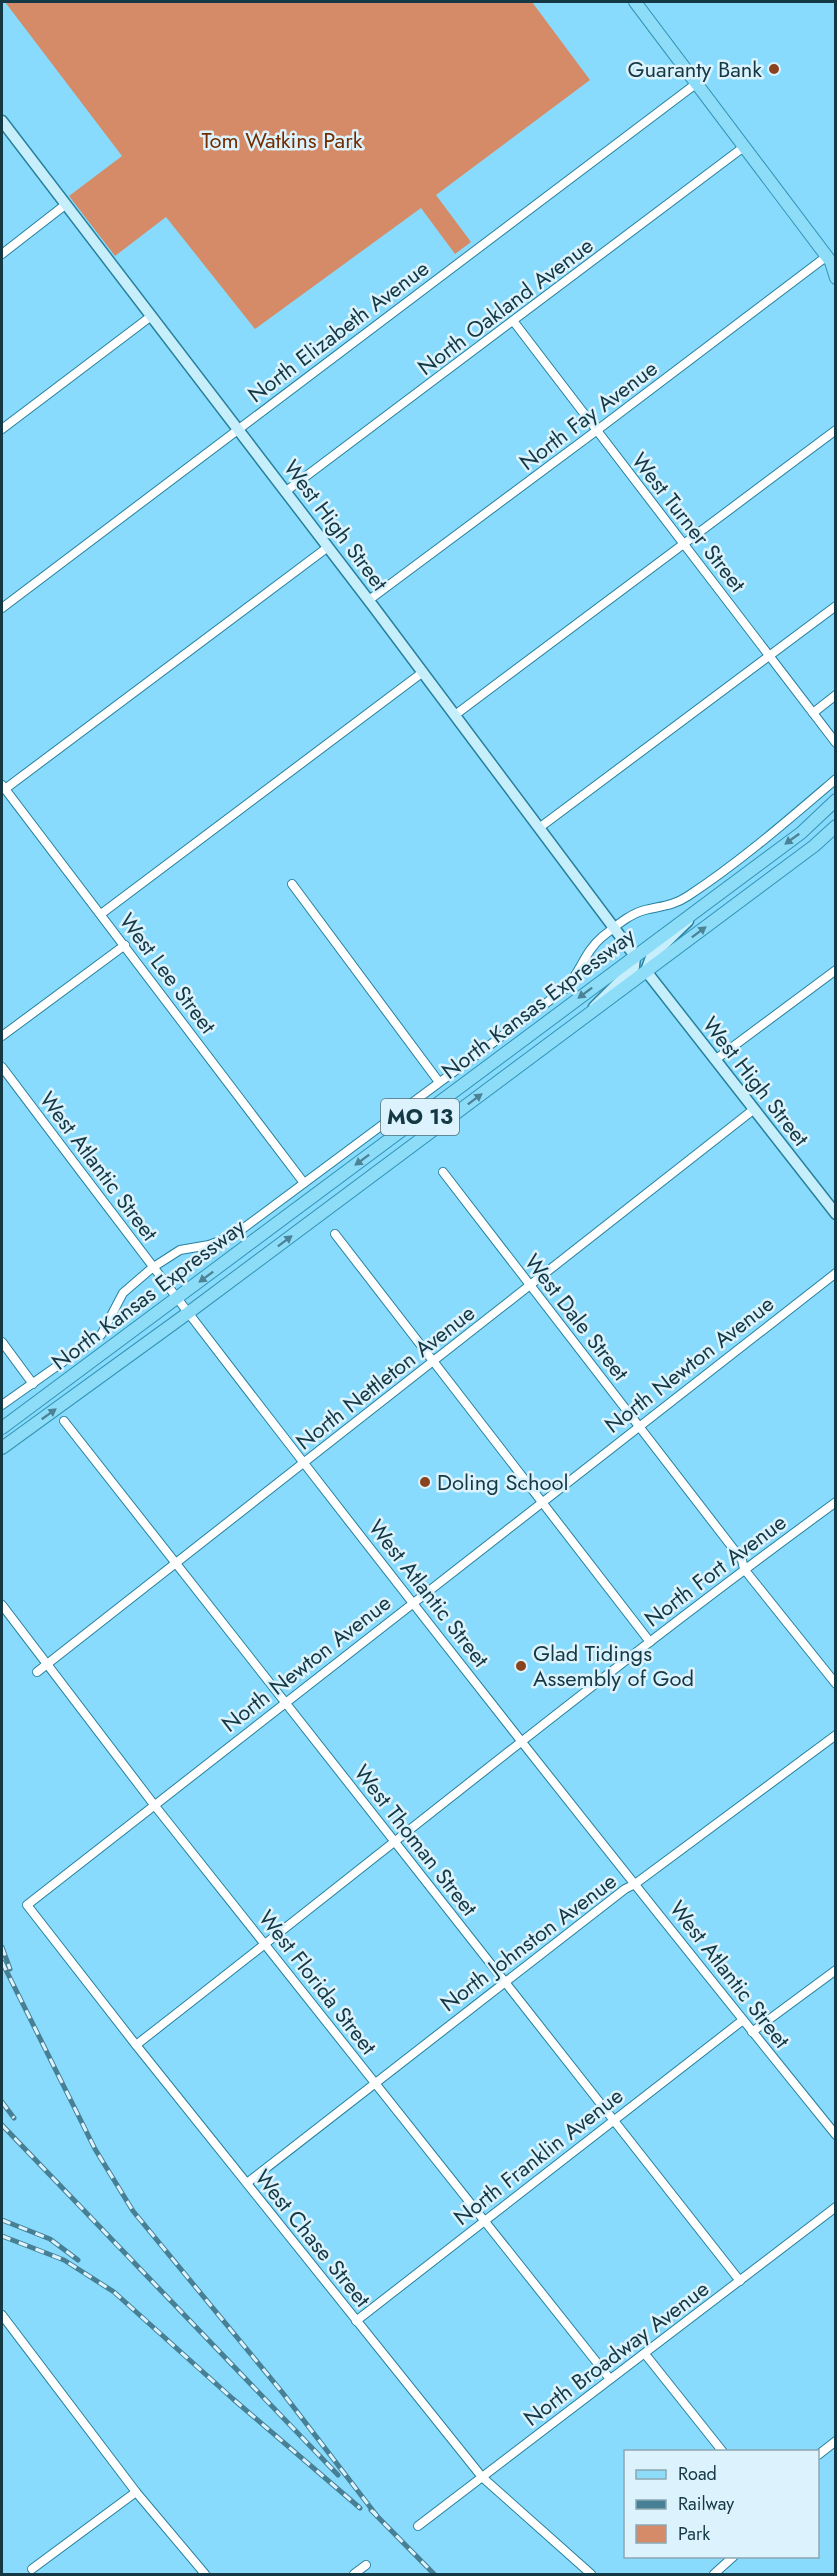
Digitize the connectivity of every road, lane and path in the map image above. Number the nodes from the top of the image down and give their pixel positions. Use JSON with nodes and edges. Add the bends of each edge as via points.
{"nodes":[{"id":1,"x":635,"y":2,"type":"edge"},
{"id":2,"x":697,"y":84,"type":"junction"},
{"id":3,"x":2,"y":121,"type":"edge"},
{"id":4,"x":745,"y":146,"type":"junction"},
{"id":5,"x":65,"y":205,"type":"junction"},
{"id":6,"x":2,"y":254,"type":"edge"},
{"id":7,"x":831,"y":261,"type":"edge"},
{"id":8,"x":836,"y":278,"type":"edge"},
{"id":9,"x":150,"y":317,"type":"junction"},
{"id":10,"x":514,"y":322,"type":"junction"},
{"id":11,"x":2,"y":429,"type":"edge"},
{"id":12,"x":238,"y":429,"type":"junction"},
{"id":13,"x":836,"y":430,"type":"edge"},
{"id":14,"x":596,"y":431,"type":"junction"},
{"id":15,"x":285,"y":492,"type":"junction"},
{"id":16,"x":684,"y":544,"type":"junction"},
{"id":17,"x":328,"y":547,"type":"junction"},
{"id":18,"x":369,"y":600,"type":"junction"},
{"id":19,"x":836,"y":606,"type":"edge"},
{"id":20,"x":2,"y":608,"type":"edge"},
{"id":21,"x":769,"y":655,"type":"junction"},
{"id":22,"x":423,"y":672,"type":"junction"},
{"id":23,"x":836,"y":695,"type":"edge"},
{"id":24,"x":813,"y":713,"type":"junction"},
{"id":25,"x":455,"y":715,"type":"junction"},
{"id":26,"x":836,"y":743,"type":"edge"},
{"id":27,"x":836,"y":779,"type":"edge"},
{"id":28,"x":3,"y":787,"type":"edge"},
{"id":29,"x":836,"y":800,"type":"edge"},
{"id":30,"x":836,"y":826,"type":"edge"},
{"id":31,"x":539,"y":828,"type":"junction"},
{"id":32,"x":292,"y":884,"type":"dead end"},
{"id":33,"x":696,"y":910,"type":"junction"},
{"id":34,"x":100,"y":914,"type":"junction"},
{"id":35,"x":614,"y":928,"type":"junction"},
{"id":36,"x":125,"y":945,"type":"junction"},
{"id":37,"x":635,"y":956,"type":"junction"},
{"id":38,"x":836,"y":970,"type":"edge"},
{"id":39,"x":646,"y":971,"type":"junction"},
{"id":40,"x":586,"y":1016,"type":"junction"},
{"id":41,"x":2,"y":1036,"type":"edge"},
{"id":42,"x":715,"y":1060,"type":"junction"},
{"id":43,"x":2,"y":1067,"type":"edge"},
{"id":44,"x":439,"y":1082,"type":"junction"},
{"id":45,"x":753,"y":1110,"type":"junction"},
{"id":46,"x":443,"y":1172,"type":"dead end"},
{"id":47,"x":304,"y":1183,"type":"junction"},
{"id":48,"x":836,"y":1214,"type":"edge"},
{"id":49,"x":334,"y":1234,"type":"dead end"},
{"id":50,"x":152,"y":1268,"type":"junction"},
{"id":51,"x":836,"y":1273,"type":"edge"},
{"id":52,"x":531,"y":1286,"type":"junction"},
{"id":53,"x":177,"y":1299,"type":"junction"},
{"id":54,"x":188,"y":1313,"type":"junction"},
{"id":55,"x":2,"y":1342,"type":"edge"},
{"id":56,"x":435,"y":1361,"type":"junction"},
{"id":57,"x":33,"y":1384,"type":"junction"},
{"id":58,"x":2,"y":1405,"type":"edge"},
{"id":59,"x":64,"y":1421,"type":"dead end"},
{"id":60,"x":638,"y":1426,"type":"junction"},
{"id":61,"x":2,"y":1428,"type":"edge"},
{"id":62,"x":2,"y":1448,"type":"edge"},
{"id":63,"x":304,"y":1462,"type":"junction"},
{"id":64,"x":542,"y":1501,"type":"junction"},
{"id":65,"x":836,"y":1502,"type":"edge"},
{"id":66,"x":176,"y":1563,"type":"junction"},
{"id":67,"x":744,"y":1569,"type":"junction"},
{"id":68,"x":412,"y":1602,"type":"junction"},
{"id":69,"x":2,"y":1605,"type":"edge"},
{"id":70,"x":650,"y":1642,"type":"junction"},
{"id":71,"x":48,"y":1664,"type":"junction"},
{"id":72,"x":37,"y":1671,"type":"dead end"},
{"id":73,"x":836,"y":1684,"type":"edge"},
{"id":74,"x":284,"y":1703,"type":"junction"},
{"id":75,"x":836,"y":1735,"type":"edge"},
{"id":76,"x":522,"y":1740,"type":"junction"},
{"id":77,"x":155,"y":1806,"type":"junction"},
{"id":78,"x":394,"y":1841,"type":"junction"},
{"id":79,"x":635,"y":1884,"type":"junction"},
{"id":80,"x":27,"y":1905,"type":"joint"},
{"id":81,"x":265,"y":1944,"type":"junction"},
{"id":82,"x":836,"y":1970,"type":"edge"},
{"id":83,"x":504,"y":1982,"type":"junction"},
{"id":84,"x":743,"y":2020,"type":"junction"},
{"id":85,"x":752,"y":2032,"type":"junction"},
{"id":86,"x":136,"y":2045,"type":"junction"},
{"id":87,"x":375,"y":2082,"type":"junction"},
{"id":88,"x":614,"y":2120,"type":"junction"},
{"id":89,"x":836,"y":2135,"type":"edge"},
{"id":90,"x":247,"y":2183,"type":"junction"},
{"id":91,"x":836,"y":2207,"type":"edge"},
{"id":92,"x":484,"y":2221,"type":"junction"},
{"id":93,"x":740,"y":2281,"type":"junction"},
{"id":94,"x":2,"y":2315,"type":"edge"},
{"id":95,"x":356,"y":2321,"type":"junction"},
{"id":96,"x":645,"y":2354,"type":"junction"},
{"id":97,"x":610,"y":2379,"type":"junction"},
{"id":98,"x":836,"y":2441,"type":"edge"},
{"id":99,"x":722,"y":2450,"type":"edge"},
{"id":100,"x":819,"y":2454,"type":"edge"},
{"id":101,"x":482,"y":2477,"type":"junction"},
{"id":102,"x":136,"y":2492,"type":"junction"},
{"id":103,"x":418,"y":2526,"type":"dead end"},
{"id":104,"x":732,"y":2558,"type":"edge"},
{"id":105,"x":366,"y":2565,"type":"dead end"},
{"id":106,"x":32,"y":2569,"type":"dead end"},
{"id":107,"x":205,"y":2574,"type":"edge"},
{"id":108,"x":354,"y":2574,"type":"edge"},
{"id":109,"x":591,"y":2574,"type":"edge"},
{"id":110,"x":714,"y":2574,"type":"edge"}],
"edges":[{"from":1,"to":2,"type":"main road"},
{"from":2,"to":4,"type":"main road"},
{"from":2,"to":12,"type":"street","name":"North Elizabeth Avenue"},
{"from":3,"to":5,"type":"street","name":"West High Street"},
{"from":4,"to":7,"type":"main road"},
{"from":4,"to":10,"type":"street","name":"North Oakland Avenue"},
{"from":5,"to":6,"type":"street"},
{"from":5,"to":9,"type":"street","name":"West High Street"},
{"from":7,"to":8,"type":"main road"},
{"from":7,"to":14,"type":"street","name":"North Fay Avenue"},
{"from":9,"to":11,"type":"street"},
{"from":9,"to":12,"type":"street","name":"West High Street"},
{"from":10,"to":14,"type":"street","name":"West Turner Street"},
{"from":10,"to":15,"type":"street","name":"North Oakland Avenue"},
{"from":12,"to":15,"type":"street","name":"West High Street"},
{"from":12,"to":20,"type":"street","name":"North Elizabeth Avenue"},
{"from":13,"to":16,"type":"street"},
{"from":14,"to":16,"type":"street","name":"West Turner Street"},
{"from":14,"to":18,"type":"street","name":"North Fay Avenue"},
{"from":15,"to":17,"type":"street","name":"West High Street"},
{"from":16,"to":21,"type":"street","name":"West Turner Street"},
{"from":16,"to":25,"type":"street"},
{"from":17,"to":18,"type":"street","name":"West High Street"},
{"from":17,"to":28,"type":"street"},
{"from":18,"to":22,"type":"street","name":"West High Street"},
{"from":19,"to":21,"type":"street"},
{"from":21,"to":24,"type":"street","name":"West Turner Street"},
{"from":21,"to":31,"type":"street"},
{"from":22,"to":25,"type":"street","name":"West High Street"},
{"from":22,"to":34,"type":"street"},
{"from":23,"to":24,"type":"street"},
{"from":24,"to":26,"type":"street","name":"West Turner Street"},
{"from":25,"to":31,"type":"street","name":"West High Street"},
{"from":27,"to":35,"type":"street","via":[[689,896],[667,907],[636,913]]},
{"from":28,"to":34,"type":"street","name":"West Lee Street"},
{"from":29,"to":33,"type":"main road","name":"North Kansas Expressway","number":"MO 13","one_way":true,"via":[[801,833]]},
{"from":39,"to":30,"type":"main road","name":"North Kansas Expressway","number":"MO 13","one_way":true},
{"from":31,"to":35,"type":"street","name":"West High Street"},
{"from":32,"to":44,"type":"street"},
{"from":33,"to":37,"type":"main road","name":"North Kansas Expressway","number":"MO 13"},
{"from":33,"to":39,"type":"street","via":[[651,957]]},
{"from":34,"to":36,"type":"street","name":"West Lee Street"},
{"from":35,"to":37,"type":"street","name":"West High Street"},
{"from":35,"to":44,"type":"street","via":[[592,946],[565,989]]},
{"from":36,"to":41,"type":"street"},
{"from":36,"to":47,"type":"street","name":"West Lee Street"},
{"from":37,"to":40,"type":"street","via":[[634,967]]},
{"from":37,"to":53,"type":"main road","name":"North Kansas Expressway","number":"MO 13","one_way":true},
{"from":38,"to":42,"type":"street"},
{"from":39,"to":40,"type":"main road","name":"North Kansas Expressway","number":"MO 13"},
{"from":39,"to":42,"type":"street","name":"West High Street"},
{"from":54,"to":40,"type":"main road","name":"North Kansas Expressway","number":"MO 13","one_way":true},
{"from":42,"to":45,"type":"street","name":"West High Street"},
{"from":43,"to":50,"type":"street","name":"West Atlantic Street"},
{"from":44,"to":47,"type":"street"},
{"from":45,"to":48,"type":"street","name":"West High Street"},
{"from":45,"to":52,"type":"street","name":"North Nettleton Avenue"},
{"from":46,"to":52,"type":"street","name":"West Dale Street"},
{"from":47,"to":50,"type":"street","via":[[223,1242],[180,1250]]},
{"from":49,"to":56,"type":"street"},
{"from":50,"to":53,"type":"street","name":"West Atlantic Street"},
{"from":50,"to":57,"type":"street","via":[[123,1293],[101,1335]]},
{"from":51,"to":60,"type":"street","name":"North Newton Avenue"},
{"from":52,"to":56,"type":"street","name":"North Nettleton Avenue"},
{"from":52,"to":60,"type":"street","name":"West Dale Street"},
{"from":53,"to":54,"type":"street","name":"West Atlantic Street"},
{"from":53,"to":61,"type":"main road","name":"North Kansas Expressway","number":"MO 13"},
{"from":62,"to":54,"type":"main road","name":"North Kansas Expressway","number":"MO 13","one_way":true},
{"from":54,"to":63,"type":"street","name":"West Atlantic Street"},
{"from":55,"to":57,"type":"street"},
{"from":56,"to":63,"type":"street","name":"North Nettleton Avenue"},
{"from":56,"to":64,"type":"street"},
{"from":57,"to":58,"type":"street"},
{"from":59,"to":66,"type":"street","name":"West Thoman Street"},
{"from":60,"to":64,"type":"street","name":"North Newton Avenue"},
{"from":60,"to":67,"type":"street","name":"West Dale Street","via":[[742,1560]]},
{"from":63,"to":66,"type":"street","name":"North Nettleton Avenue"},
{"from":63,"to":68,"type":"street","name":"West Atlantic Street"},
{"from":64,"to":68,"type":"street","name":"North Newton Avenue"},
{"from":64,"to":70,"type":"street"},
{"from":65,"to":67,"type":"street","name":"North Fort Avenue"},
{"from":66,"to":71,"type":"street","name":"North Nettleton Avenue"},
{"from":66,"to":74,"type":"street","name":"West Thoman Street"},
{"from":67,"to":70,"type":"street","name":"North Fort Avenue"},
{"from":67,"to":73,"type":"street","name":"West Dale Street"},
{"from":68,"to":74,"type":"street","name":"North Newton Avenue"},
{"from":68,"to":76,"type":"street","name":"West Atlantic Street"},
{"from":69,"to":71,"type":"street","name":"West Florida Street"},
{"from":70,"to":76,"type":"street","name":"North Fort Avenue"},
{"from":71,"to":72,"type":"street","name":"North Nettleton Avenue"},
{"from":71,"to":77,"type":"street","name":"West Florida Street"},
{"from":74,"to":77,"type":"street","name":"North Newton Avenue"},
{"from":74,"to":78,"type":"street","name":"West Thoman Street"},
{"from":75,"to":79,"type":"street","name":"North Johnston Avenue"},
{"from":76,"to":78,"type":"street","name":"North Fort Avenue"},
{"from":76,"to":79,"type":"street","name":"West Atlantic Street"},
{"from":77,"to":80,"type":"street","name":"North Newton Avenue"},
{"from":77,"to":81,"type":"street","name":"West Florida Street"},
{"from":78,"to":81,"type":"street","name":"North Fort Avenue"},
{"from":78,"to":83,"type":"street","name":"West Thoman Street"},
{"from":79,"to":83,"type":"street","name":"North Johnston Avenue"},
{"from":79,"to":84,"type":"street","name":"West Atlantic Street"},
{"from":80,"to":86,"type":"street","name":"West Chase Street"},
{"from":81,"to":86,"type":"street","name":"North Fort Avenue"},
{"from":81,"to":87,"type":"street","name":"West Florida Street"},
{"from":82,"to":85,"type":"street"},
{"from":83,"to":87,"type":"street","name":"North Johnston Avenue"},
{"from":83,"to":88,"type":"street","name":"West Thoman Street"},
{"from":84,"to":85,"type":"street","name":"West Atlantic Street"},
{"from":84,"to":88,"type":"street","name":"North Franklin Avenue"},
{"from":85,"to":89,"type":"street","name":"West Atlantic Street"},
{"from":86,"to":90,"type":"street","name":"West Chase Street"},
{"from":87,"to":90,"type":"street","name":"North Johnston Avenue"},
{"from":87,"to":92,"type":"street","name":"West Florida Street"},
{"from":88,"to":92,"type":"street","name":"North Franklin Avenue"},
{"from":88,"to":93,"type":"street","name":"West Thoman Street"},
{"from":90,"to":95,"type":"street","name":"West Chase Street"},
{"from":91,"to":93,"type":"street","name":"North Broadway Avenue"},
{"from":92,"to":95,"type":"street","name":"North Franklin Avenue"},
{"from":92,"to":97,"type":"street","name":"West Florida Street"},
{"from":93,"to":96,"type":"street","name":"North Broadway Avenue"},
{"from":94,"to":102,"type":"street"},
{"from":95,"to":101,"type":"street","name":"West Chase Street"},
{"from":96,"to":97,"type":"street","name":"North Broadway Avenue"},
{"from":96,"to":99,"type":"street"},
{"from":97,"to":101,"type":"street","name":"North Broadway Avenue"},
{"from":98,"to":100,"type":"street"},
{"from":101,"to":103,"type":"street","name":"North Broadway Avenue"},
{"from":101,"to":109,"type":"street","name":"West Chase Street"},
{"from":102,"to":106,"type":"street"},
{"from":102,"to":107,"type":"street"},
{"from":104,"to":110,"type":"street"},
{"from":105,"to":108,"type":"street"}]}
